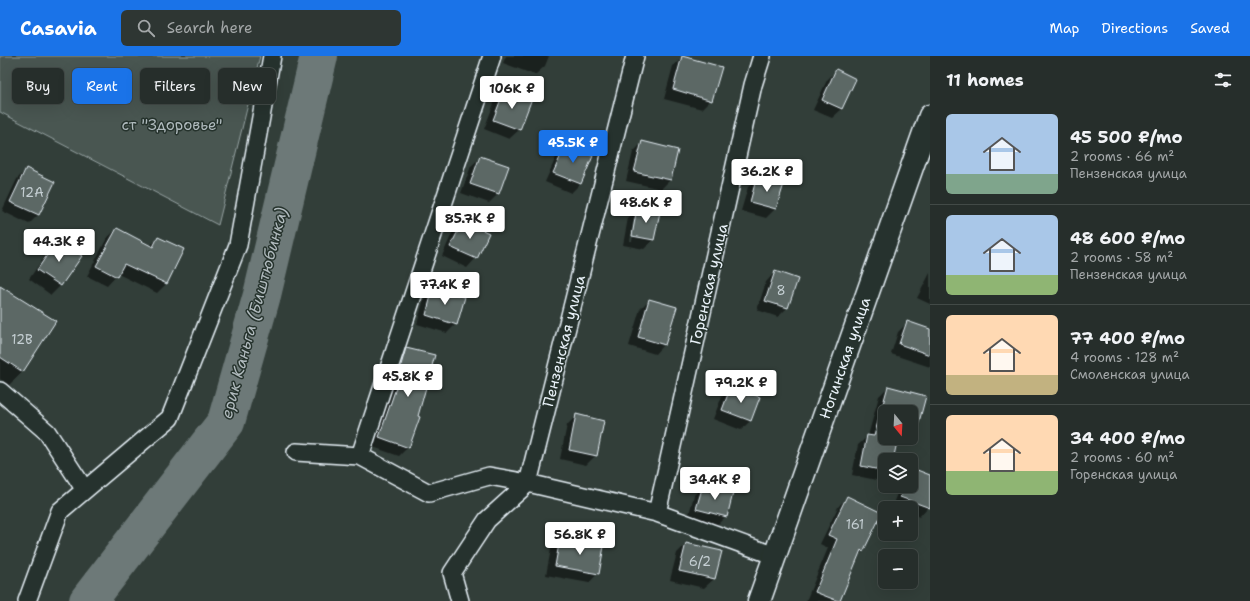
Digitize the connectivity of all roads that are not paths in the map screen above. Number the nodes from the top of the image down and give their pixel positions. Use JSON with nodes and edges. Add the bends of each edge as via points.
{"nodes":[{"id":1,"x":272,"y":56,"type":"edge"},
{"id":2,"x":492,"y":56,"type":"edge"},
{"id":3,"x":636,"y":56,"type":"edge"},
{"id":4,"x":762,"y":56,"type":"edge"},
{"id":5,"x":930,"y":116,"type":"edge"},
{"id":6,"x":0,"y":392,"type":"edge"},
{"id":7,"x":296,"y":452,"type":"dead end"},
{"id":8,"x":360,"y":456,"type":"junction"},
{"id":9,"x":528,"y":483,"type":"junction"},
{"id":10,"x":85,"y":490,"type":"junction"},
{"id":11,"x":658,"y":513,"type":"junction"},
{"id":12,"x":775,"y":556,"type":"junction"},
{"id":13,"x":27,"y":601,"type":"edge"},
{"id":14,"x":460,"y":601,"type":"edge"},
{"id":15,"x":760,"y":601,"type":"edge"}],
"edges":[{"from":1,"to":10,"type":"street","via":[[238,245],[170,418]]},
{"from":2,"to":8,"type":"street"},
{"from":3,"to":9,"type":"street","name":"Пензенская улица"},
{"from":4,"to":11,"type":"street","name":"Горенская улица"},
{"from":5,"to":12,"type":"main road","name":"Ногинская улица"},
{"from":6,"to":10,"type":"street","via":[[47,432]]},
{"from":7,"to":8,"type":"street"},
{"from":8,"to":9,"type":"street","via":[[429,493],[489,476]]},
{"from":9,"to":11,"type":"street"},
{"from":9,"to":14,"type":"street","via":[[487,520],[452,573]]},
{"from":10,"to":13,"type":"street","via":[[60,511]]},
{"from":11,"to":12,"type":"street"},
{"from":12,"to":15,"type":"main road","name":"Ногинская улица"}]}
